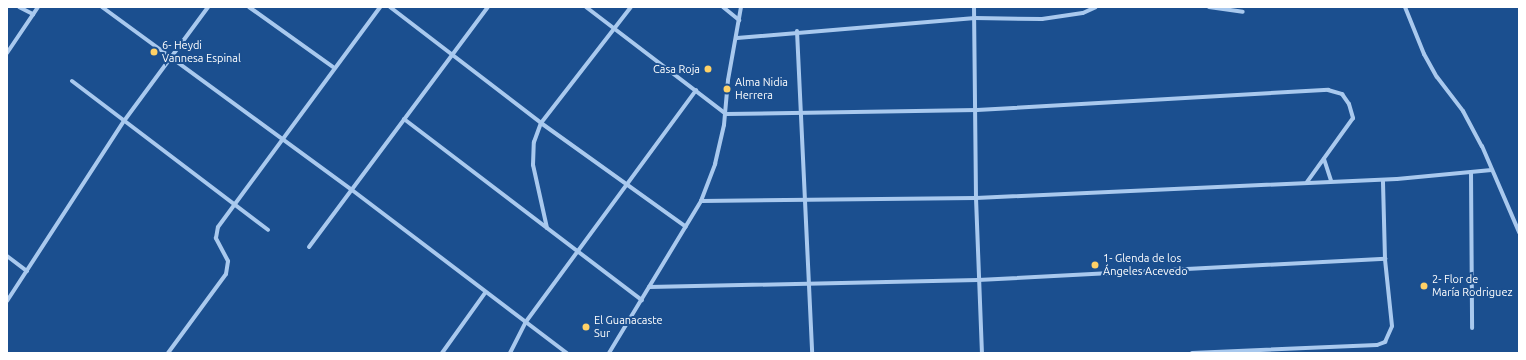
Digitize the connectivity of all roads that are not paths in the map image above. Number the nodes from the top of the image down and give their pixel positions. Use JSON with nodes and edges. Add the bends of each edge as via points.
{"nodes":[{"id":1,"x":19,"y":7,"type":"edge"},
{"id":2,"x":38,"y":7,"type":"edge"},
{"id":3,"x":102,"y":7,"type":"edge"},
{"id":4,"x":208,"y":7,"type":"edge"},
{"id":5,"x":249,"y":7,"type":"edge"},
{"id":6,"x":380,"y":7,"type":"edge"},
{"id":7,"x":390,"y":7,"type":"edge"},
{"id":8,"x":488,"y":7,"type":"edge"},
{"id":9,"x":586,"y":7,"type":"edge"},
{"id":10,"x":631,"y":7,"type":"edge"},
{"id":11,"x":723,"y":7,"type":"edge"},
{"id":12,"x":741,"y":7,"type":"edge"},
{"id":13,"x":974,"y":7,"type":"edge"},
{"id":14,"x":1096,"y":7,"type":"edge"},
{"id":15,"x":1209,"y":7,"type":"edge"},
{"id":16,"x":1405,"y":7,"type":"edge"},
{"id":17,"x":1243,"y":12,"type":"dead end"},
{"id":18,"x":33,"y":14,"type":"junction"},
{"id":19,"x":975,"y":18,"type":"junction"},
{"id":20,"x":739,"y":20,"type":"junction"},
{"id":21,"x":614,"y":28,"type":"junction"},
{"id":22,"x":797,"y":32,"type":"junction"},
{"id":23,"x":737,"y":38,"type":"junction"},
{"id":24,"x":7,"y":53,"type":"edge"},
{"id":25,"x":453,"y":54,"type":"junction"},
{"id":26,"x":172,"y":57,"type":"junction"},
{"id":27,"x":333,"y":68,"type":"junction"},
{"id":28,"x":72,"y":81,"type":"dead end"},
{"id":29,"x":696,"y":90,"type":"junction"},
{"id":30,"x":977,"y":110,"type":"junction"},
{"id":31,"x":802,"y":113,"type":"junction"},
{"id":32,"x":726,"y":114,"type":"junction"},
{"id":33,"x":404,"y":119,"type":"junction"},
{"id":34,"x":124,"y":120,"type":"junction"},
{"id":35,"x":541,"y":123,"type":"junction"},
{"id":36,"x":282,"y":140,"type":"junction"},
{"id":37,"x":1324,"y":159,"type":"junction"},
{"id":38,"x":1492,"y":170,"type":"junction"},
{"id":39,"x":1471,"y":172,"type":"junction"},
{"id":40,"x":1383,"y":180,"type":"junction"},
{"id":41,"x":1331,"y":181,"type":"junction"},
{"id":42,"x":626,"y":182,"type":"junction"},
{"id":43,"x":1307,"y":182,"type":"junction"},
{"id":44,"x":352,"y":190,"type":"junction"},
{"id":45,"x":806,"y":198,"type":"junction"},
{"id":46,"x":976,"y":198,"type":"junction"},
{"id":47,"x":701,"y":201,"type":"junction"},
{"id":48,"x":233,"y":204,"type":"junction"},
{"id":49,"x":686,"y":227,"type":"junction"},
{"id":50,"x":547,"y":228,"type":"junction"},
{"id":51,"x":268,"y":230,"type":"dead end"},
{"id":52,"x":1519,"y":232,"type":"edge"},
{"id":53,"x":309,"y":247,"type":"dead end"},
{"id":54,"x":577,"y":252,"type":"junction"},
{"id":55,"x":7,"y":256,"type":"edge"},
{"id":56,"x":1385,"y":259,"type":"junction"},
{"id":57,"x":27,"y":271,"type":"junction"},
{"id":58,"x":978,"y":280,"type":"junction"},
{"id":59,"x":807,"y":284,"type":"junction"},
{"id":60,"x":649,"y":287,"type":"junction"},
{"id":61,"x":486,"y":292,"type":"junction"},
{"id":62,"x":642,"y":300,"type":"junction"},
{"id":63,"x":7,"y":301,"type":"edge"},
{"id":64,"x":526,"y":324,"type":"junction"},
{"id":65,"x":1472,"y":328,"type":"dead end"},
{"id":66,"x":168,"y":353,"type":"edge"},
{"id":67,"x":442,"y":353,"type":"edge"},
{"id":68,"x":510,"y":353,"type":"edge"},
{"id":69,"x":567,"y":353,"type":"edge"},
{"id":70,"x":609,"y":353,"type":"edge"},
{"id":71,"x":812,"y":353,"type":"edge"},
{"id":72,"x":982,"y":353,"type":"edge"},
{"id":73,"x":1192,"y":353,"type":"edge"}],
"edges":[{"from":1,"to":18,"type":"street"},
{"from":2,"to":18,"type":"street"},
{"from":3,"to":26,"type":"street"},
{"from":4,"to":26,"type":"street"},
{"from":5,"to":27,"type":"street"},
{"from":6,"to":27,"type":"street"},
{"from":7,"to":25,"type":"street"},
{"from":8,"to":25,"type":"street"},
{"from":9,"to":21,"type":"street"},
{"from":10,"to":21,"type":"street"},
{"from":11,"to":20,"type":"street"},
{"from":12,"to":20,"type":"street"},
{"from":13,"to":19,"type":"street"},
{"from":14,"to":19,"type":"street","via":[[1083,13],[1042,19]]},
{"from":15,"to":17,"type":"street"},
{"from":16,"to":38,"type":"street","via":[[1424,54],[1437,77],[1463,111]]},
{"from":18,"to":24,"type":"street"},
{"from":19,"to":22,"type":"street"},
{"from":19,"to":30,"type":"street"},
{"from":20,"to":23,"type":"street"},
{"from":21,"to":29,"type":"street"},
{"from":21,"to":35,"type":"street"},
{"from":22,"to":23,"type":"street"},
{"from":22,"to":31,"type":"street"},
{"from":23,"to":32,"type":"street","via":[[728,80]]},
{"from":25,"to":33,"type":"street"},
{"from":25,"to":35,"type":"street"},
{"from":26,"to":34,"type":"street"},
{"from":26,"to":36,"type":"street"},
{"from":27,"to":36,"type":"street"},
{"from":28,"to":34,"type":"street"},
{"from":29,"to":32,"type":"street"},
{"from":29,"to":42,"type":"street"},
{"from":30,"to":31,"type":"street"},
{"from":30,"to":37,"type":"street","via":[[1328,90],[1342,94],[1350,104],[1353,118]]},
{"from":30,"to":46,"type":"street"},
{"from":31,"to":32,"type":"street"},
{"from":31,"to":45,"type":"street"},
{"from":32,"to":47,"type":"street","via":[[715,164]]},
{"from":33,"to":44,"type":"street"},
{"from":33,"to":50,"type":"street"},
{"from":34,"to":48,"type":"street"},
{"from":34,"to":57,"type":"street"},
{"from":35,"to":42,"type":"street"},
{"from":35,"to":50,"type":"street","via":[[534,142],[533,165]]},
{"from":36,"to":44,"type":"street"},
{"from":36,"to":48,"type":"street"},
{"from":37,"to":41,"type":"street"},
{"from":37,"to":43,"type":"street"},
{"from":38,"to":39,"type":"street"},
{"from":38,"to":52,"type":"street"},
{"from":39,"to":40,"type":"street"},
{"from":39,"to":65,"type":"street"},
{"from":40,"to":41,"type":"street"},
{"from":40,"to":56,"type":"street"},
{"from":41,"to":43,"type":"street"},
{"from":42,"to":49,"type":"street"},
{"from":42,"to":54,"type":"street"},
{"from":43,"to":46,"type":"street"},
{"from":44,"to":53,"type":"street"},
{"from":44,"to":61,"type":"street"},
{"from":45,"to":46,"type":"street"},
{"from":45,"to":47,"type":"street"},
{"from":45,"to":59,"type":"street"},
{"from":46,"to":58,"type":"street"},
{"from":47,"to":49,"type":"street"},
{"from":48,"to":51,"type":"street"},
{"from":48,"to":66,"type":"street","via":[[216,233],[228,261],[226,274]]},
{"from":49,"to":60,"type":"street"},
{"from":50,"to":54,"type":"street"},
{"from":54,"to":62,"type":"street"},
{"from":54,"to":64,"type":"street"},
{"from":55,"to":57,"type":"street"},
{"from":56,"to":58,"type":"street"},
{"from":56,"to":73,"type":"street","via":[[1392,326],[1385,342],[1377,345]]},
{"from":57,"to":63,"type":"street"},
{"from":58,"to":59,"type":"street"},
{"from":58,"to":72,"type":"street"},
{"from":59,"to":60,"type":"street"},
{"from":59,"to":71,"type":"street"},
{"from":60,"to":62,"type":"street"},
{"from":61,"to":64,"type":"street"},
{"from":61,"to":67,"type":"street"},
{"from":62,"to":70,"type":"street"},
{"from":64,"to":68,"type":"street"},
{"from":64,"to":69,"type":"street"}]}
